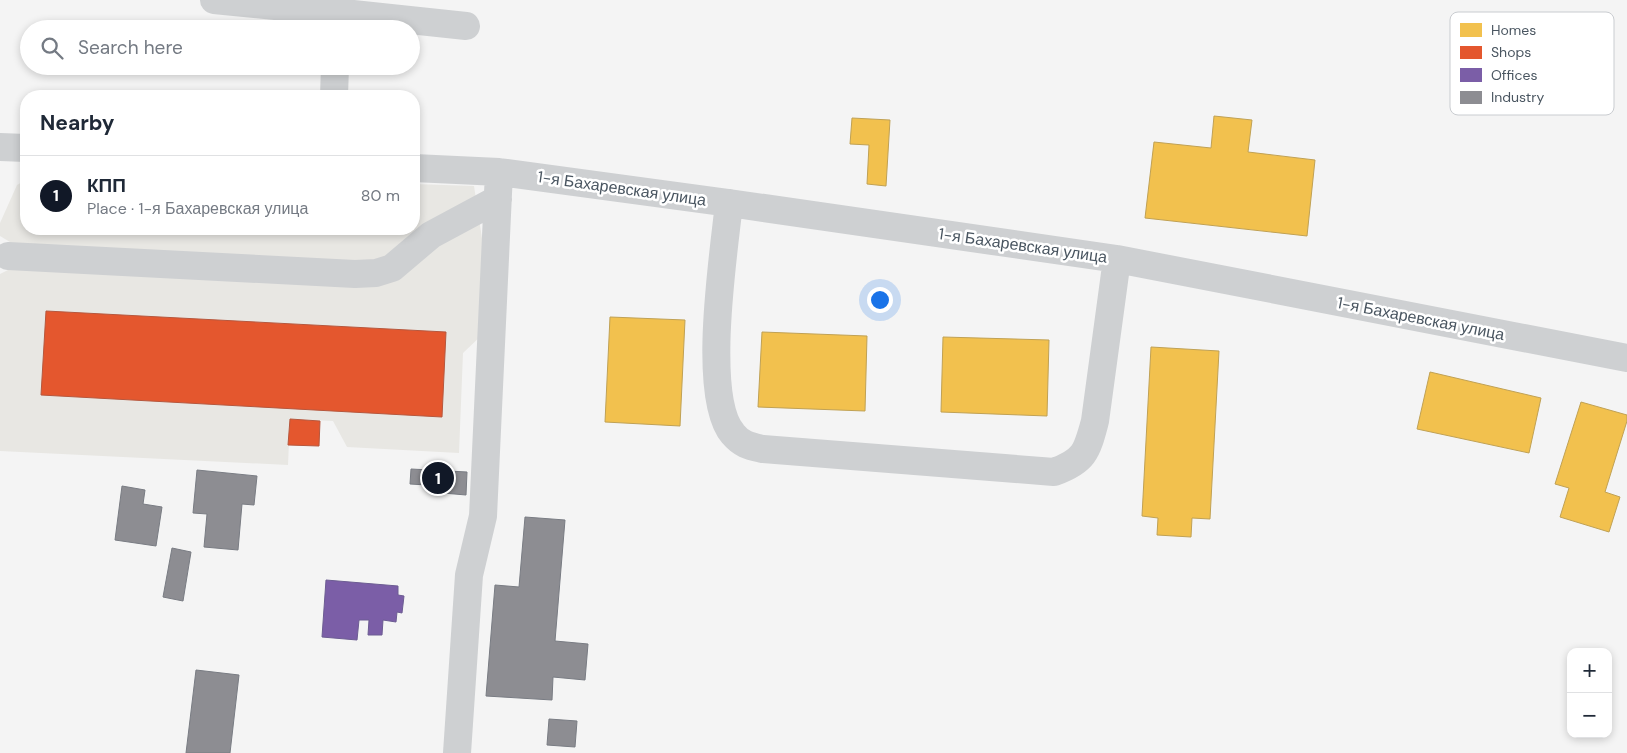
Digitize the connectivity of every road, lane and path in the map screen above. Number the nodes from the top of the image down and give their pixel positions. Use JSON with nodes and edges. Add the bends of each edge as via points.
{"nodes":[{"id":1,"x":214,"y":0,"type":"edge"},
{"id":2,"x":329,"y":20,"type":"edge"},
{"id":3,"x":420,"y":24,"type":"edge"},
{"id":4,"x":466,"y":26,"type":"dead end"},
{"id":5,"x":335,"y":75,"type":"edge"},
{"id":6,"x":334,"y":90,"type":"edge"},
{"id":7,"x":0,"y":147,"type":"edge"},
{"id":8,"x":20,"y":148,"type":"edge"},
{"id":9,"x":420,"y":168,"type":"edge"},
{"id":10,"x":499,"y":172,"type":"junction"},
{"id":11,"x":498,"y":199,"type":"junction"},
{"id":12,"x":729,"y":203,"type":"junction"},
{"id":13,"x":8,"y":256,"type":"dead end"},
{"id":14,"x":1117,"y":259,"type":"junction"},
{"id":15,"x":1627,"y":358,"type":"edge"},
{"id":16,"x":457,"y":753,"type":"edge"}],
"edges":[{"from":1,"to":2,"type":"street"},
{"from":3,"to":4,"type":"street"},
{"from":5,"to":6,"type":"street"},
{"from":7,"to":8,"type":"street"},
{"from":9,"to":10,"type":"street","name":"1-я Бахаревская улица"},
{"from":10,"to":11,"type":"street"},
{"from":10,"to":12,"type":"street","name":"1-я Бахаревская улица"},
{"from":11,"to":13,"type":"street","via":[[430,235],[392,268],[376,273]]},
{"from":11,"to":16,"type":"street","via":[[483,516],[469,576]]},
{"from":12,"to":14,"type":"street","name":"1-я Бахаревская улица"},
{"from":12,"to":14,"type":"street","via":[[716,345],[717,382],[723,414],[731,433],[744,444],[763,449],[1054,472],[1068,467],[1082,457],[1095,421]]},
{"from":14,"to":15,"type":"street","name":"1-я Бахаревская улица"}]}
